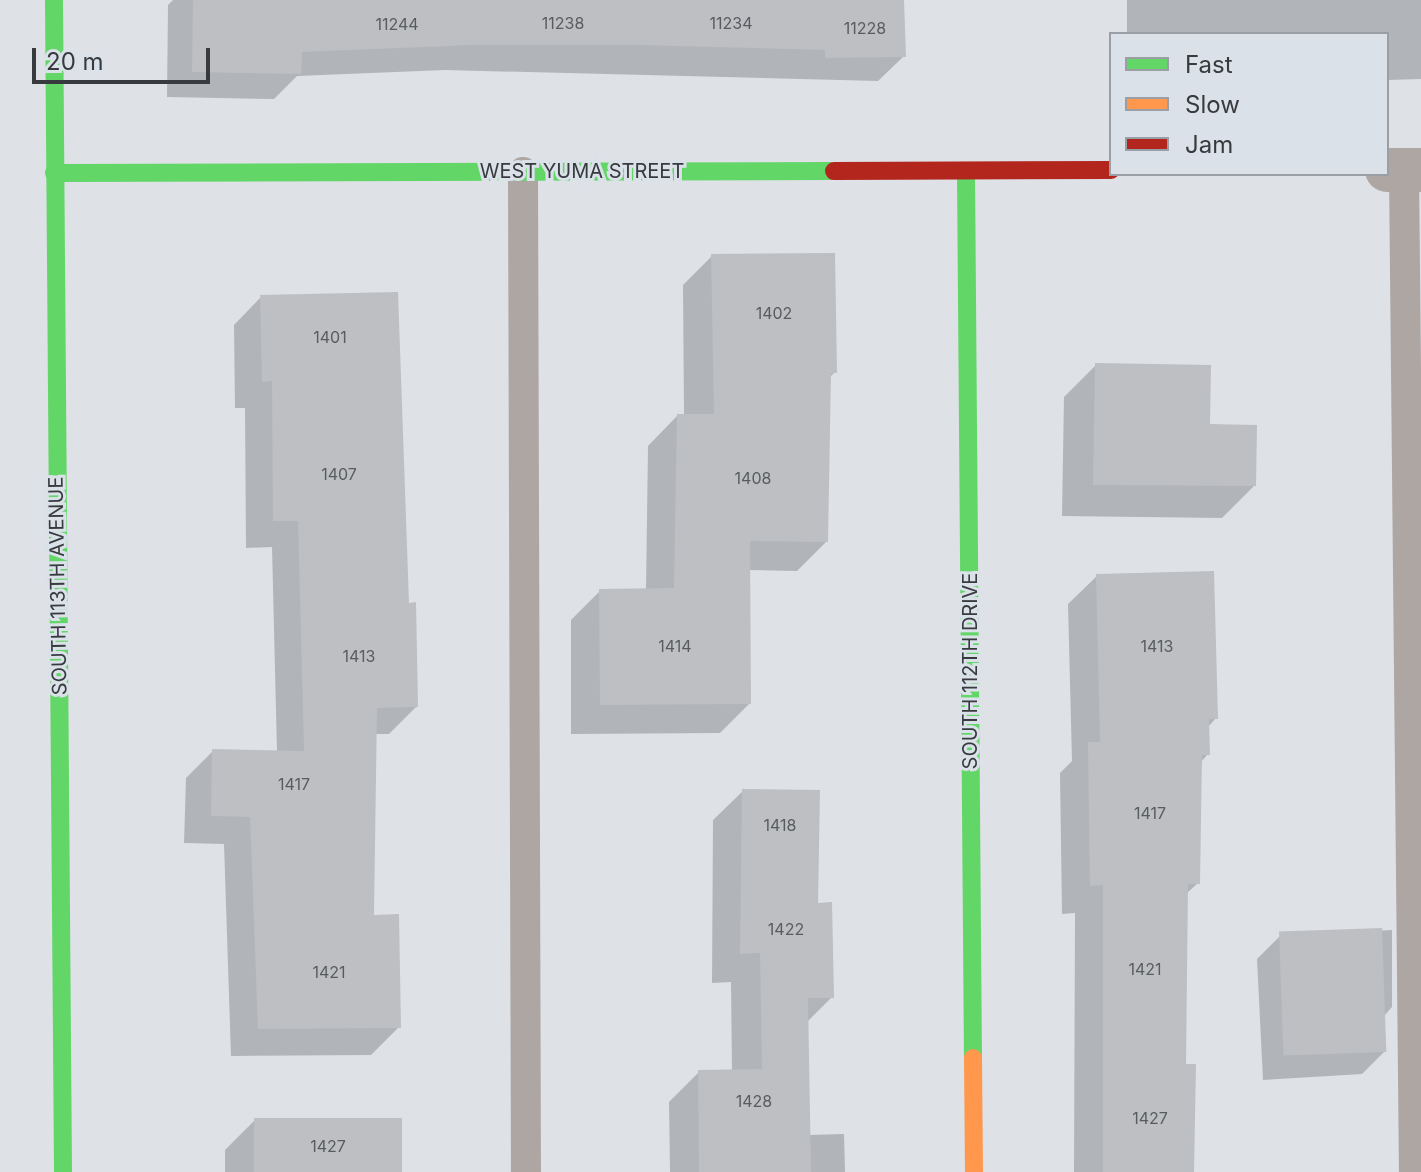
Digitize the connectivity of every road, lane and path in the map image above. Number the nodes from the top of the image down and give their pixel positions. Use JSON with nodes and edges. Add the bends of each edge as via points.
{"nodes":[{"id":1,"x":54,"y":0,"type":"edge"},
{"id":2,"x":1109,"y":170,"type":"edge"},
{"id":3,"x":1404,"y":170,"type":"edge"},
{"id":4,"x":966,"y":171,"type":"junction"},
{"id":5,"x":523,"y":172,"type":"junction"},
{"id":6,"x":54,"y":173,"type":"junction"},
{"id":7,"x":63,"y":1172,"type":"edge"},
{"id":8,"x":526,"y":1172,"type":"edge"},
{"id":9,"x":974,"y":1172,"type":"edge"},
{"id":10,"x":1414,"y":1172,"type":"edge"}],
"edges":[{"from":1,"to":6,"type":"street","name":"SOUTH 113TH AVENUE"},
{"from":2,"to":4,"type":"street","name":"WEST YUMA STREET"},
{"from":3,"to":10,"type":"lane"},
{"from":4,"to":5,"type":"street","name":"WEST YUMA STREET"},
{"from":4,"to":9,"type":"street","name":"SOUTH 112TH DRIVE"},
{"from":5,"to":6,"type":"street","name":"WEST YUMA STREET"},
{"from":5,"to":8,"type":"lane"},
{"from":6,"to":7,"type":"street","name":"SOUTH 113TH AVENUE"}]}
